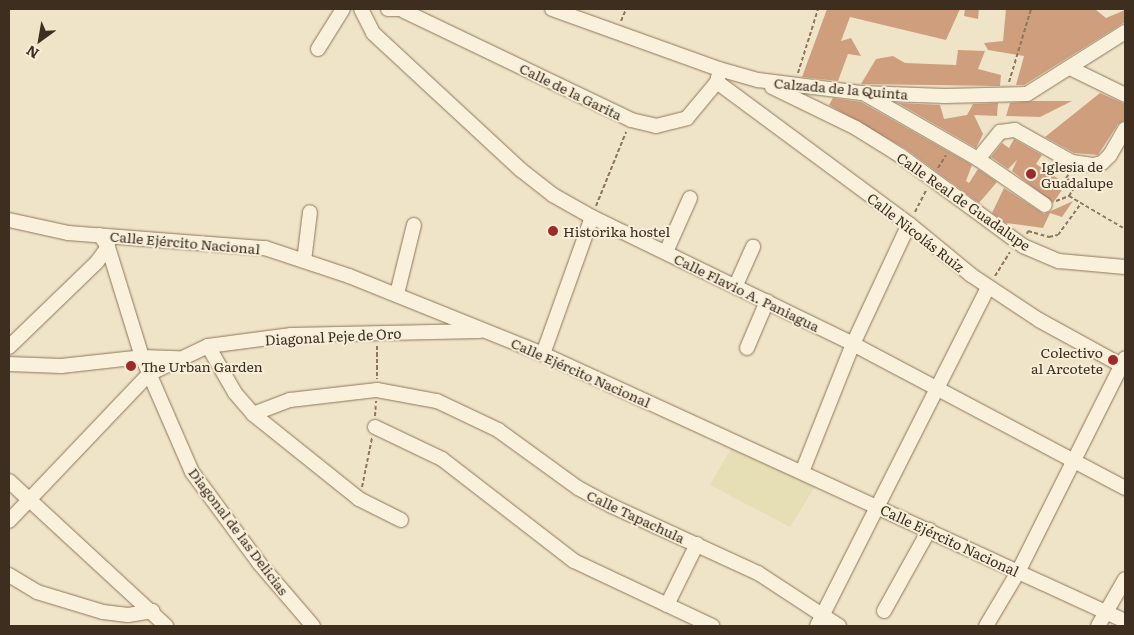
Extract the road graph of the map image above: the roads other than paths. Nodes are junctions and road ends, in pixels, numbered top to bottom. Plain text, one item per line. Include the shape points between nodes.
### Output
1 (343, 9) edge
2 (360, 9) edge
3 (388, 9) edge
4 (552, 9) edge
5 (406, 10) edge
6 (1125, 32) edge
7 (318, 49) dead end
8 (1070, 68) junction
9 (718, 75) junction
10 (758, 80) junction
11 (861, 92) junction
12 (1125, 95) edge
13 (1125, 129) edge
14 (978, 159) junction
15 (690, 198) dead end
16 (1045, 205) road end
17 (310, 212) dead end
18 (592, 217) junction
19 (9, 220) edge
20 (908, 224) junction
21 (414, 225) dead end
22 (104, 241) junction
23 (753, 247) dead end
24 (666, 252) junction
25 (304, 261) junction
26 (1125, 267) edge
27 (736, 285) junction
28 (988, 287) junction
29 (397, 294) junction
30 (767, 301) junction
31 (488, 331) junction
32 (853, 344) junction
33 (208, 346) junction
34 (9, 347) edge
35 (747, 348) dead end
36 (543, 354) junction
37 (142, 357) junction
38 (179, 358) junction
39 (1124, 363) edge
40 (9, 364) edge
41 (149, 374) junction
42 (935, 388) junction
43 (253, 414) junction
44 (374, 427) dead end
45 (1074, 461) junction
46 (802, 472) junction
47 (9, 481) edge
48 (1125, 488) edge
49 (29, 500) junction
50 (876, 506) junction
51 (401, 520) dead end
52 (9, 521) edge
53 (928, 530) junction
54 (697, 544) junction
55 (1018, 572) junction
56 (9, 574) edge
57 (1125, 579) edge
58 (667, 605) junction
59 (153, 611) junction
60 (884, 611) dead end
61 (1106, 612) junction
62 (820, 621) edge
63 (1125, 621) edge
64 (166, 626) edge
65 (313, 626) edge
66 (712, 626) edge
67 (839, 626) edge
68 (986, 626) edge
69 (1098, 626) edge

1 - 7 street
2 - 18 street, Calle Flavio A. Paniagua via 373,33 522,170 553,195
3 - 5 street, Calle de la Garita
4 - 9 street, Calzada de la Quinta
5 - 9 street, Calle de la Garita via 631,120 656,126 687,118
6 - 8 street, Calzada de la Quinta
8 - 11 street, Calzada de la Quinta via 1027,94
8 - 12 street
9 - 10 street, Calzada de la Quinta
9 - 20 street, Calle Nicolás Ruiz
10 - 11 street, Calzada de la Quinta
10 - 26 street, Calle Real de Guadalupe via 856,128 933,177 1020,244 1059,261
11 - 14 street
13 - 14 street via 1102,163 1076,164 1015,130 1000,132
14 - 16 street
15 - 24 street
17 - 25 street
18 - 24 street, Calle Flavio A. Paniagua
18 - 36 street
19 - 22 street, Calle Ejército Nacional
20 - 28 street, Calle Nicolás Ruiz
20 - 32 street
21 - 29 street
22 - 25 street, Calle Ejército Nacional via 265,248
22 - 34 street via 97,262
22 - 37 street, Diagonal de las Delicias
23 - 27 street
24 - 27 street, Calle Flavio A. Paniagua
25 - 29 street, Calle Ejército Nacional
27 - 30 street, Calle Flavio A. Paniagua
28 - 39 street, Calle Nicolás Ruiz via 1039,320
28 - 42 street
29 - 31 street, Calle Ejército Nacional
30 - 32 street, Calle Flavio A. Paniagua
30 - 35 street
31 - 33 street, Diagonal Peje de Oro via 291,335
31 - 36 street, Calle Ejército Nacional
32 - 42 street, Calle Flavio A. Paniagua
32 - 46 street
33 - 38 street, Diagonal Peje de Oro
33 - 43 street via 235,393
36 - 46 street, Calle Ejército Nacional
37 - 38 street
37 - 40 street via 61,366
37 - 41 street, Diagonal de las Delicias
38 - 41 street, Diagonal Peje de Oro
39 - 45 street
41 - 49 street, Diagonal Peje de Oro
41 - 65 street, Diagonal de las Delicias via 192,472 259,562
42 - 45 street, Calle Flavio A. Paniagua
42 - 50 street
43 - 51 street via 359,499
43 - 54 street, Calle Tapachula via 290,400 377,390 437,401 489,426 578,488
44 - 58 street via 442,459 574,561
45 - 48 street, Calle Flavio A. Paniagua
45 - 55 street
46 - 50 street, Calle Ejército Nacional
47 - 49 street
49 - 52 street, Diagonal Peje de Oro
49 - 59 street
50 - 53 street, Calle Ejército Nacional
50 - 62 street
53 - 55 street, Calle Ejército Nacional
53 - 60 street
54 - 58 street
54 - 62 street, Calle Tapachula via 758,573
55 - 61 street, Calle Ejército Nacional
55 - 68 street
56 - 59 street via 36,592 103,612 128,616
57 - 61 street
58 - 66 street
59 - 64 street
61 - 63 street, Calle Ejército Nacional
61 - 69 street
62 - 67 street, Calle Tapachula

